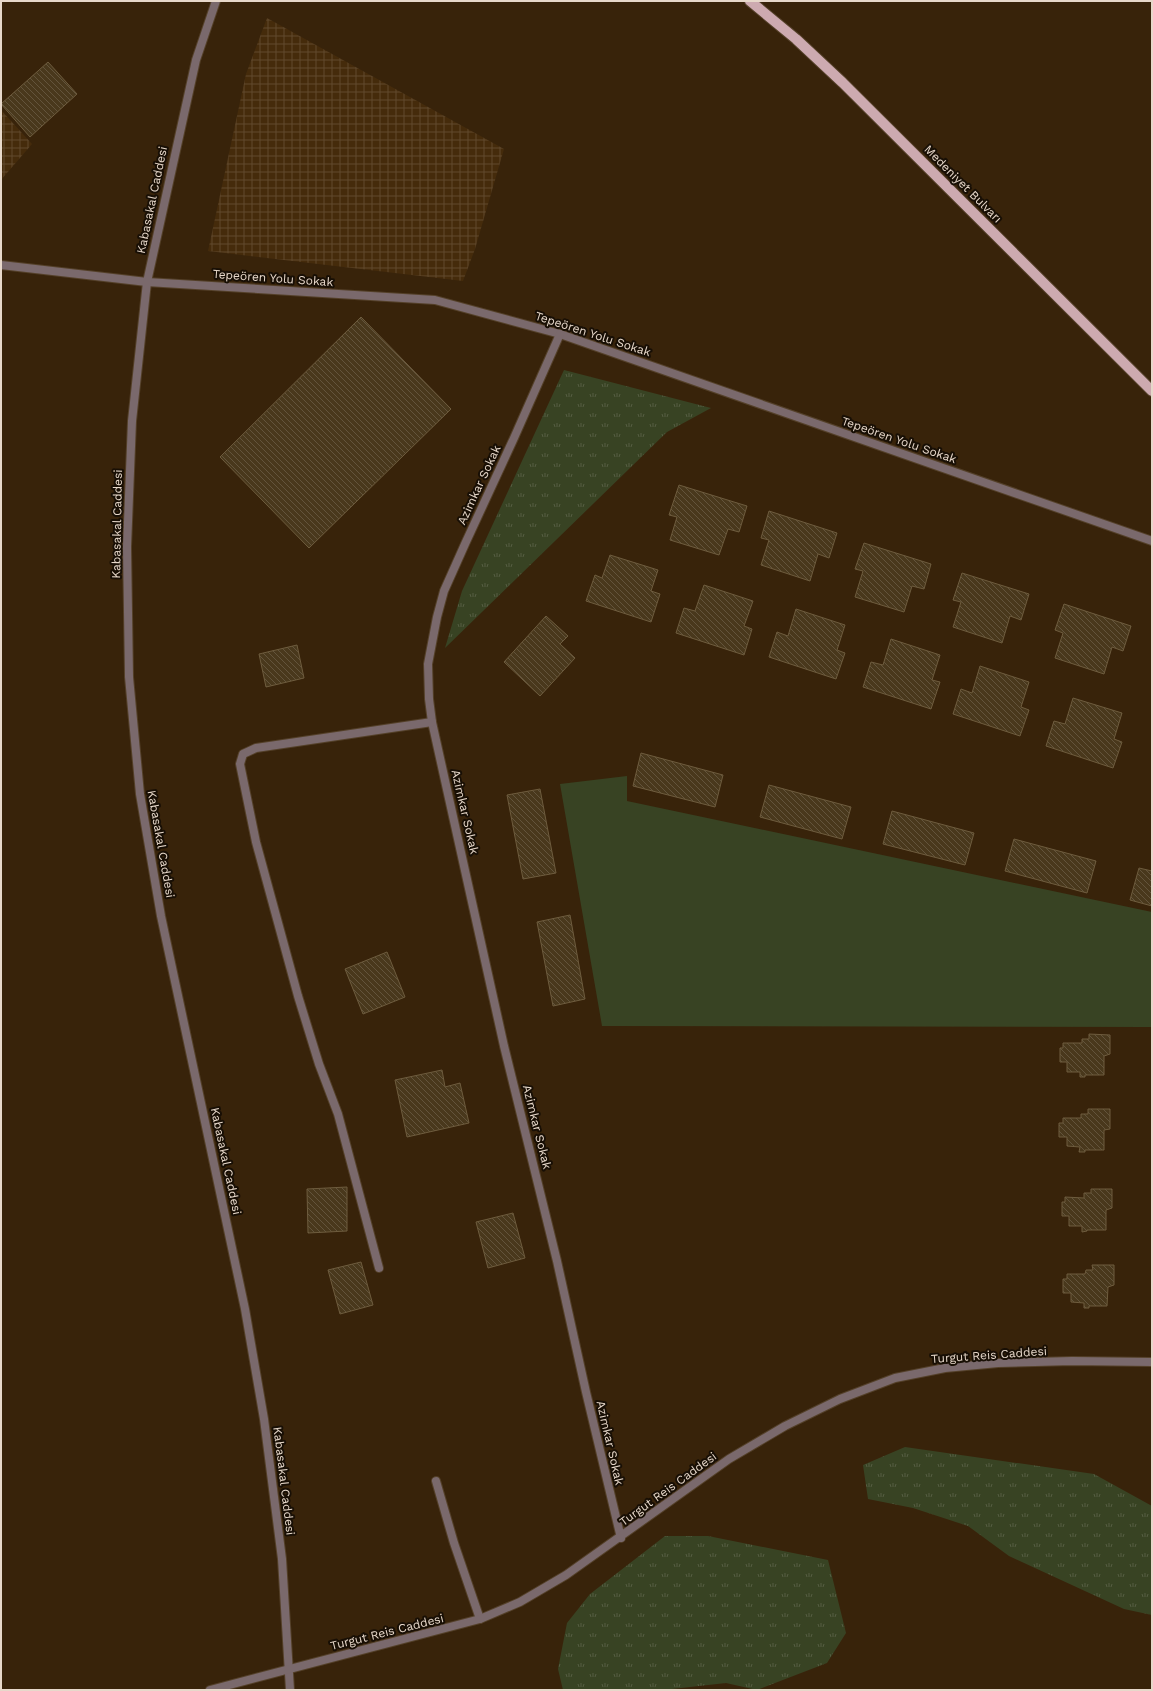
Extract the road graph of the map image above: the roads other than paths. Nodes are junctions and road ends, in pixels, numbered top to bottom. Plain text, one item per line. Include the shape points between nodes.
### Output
1 (216, 1) edge
2 (750, 1) edge
3 (1, 265) edge
4 (147, 282) junction
5 (560, 334) junction
6 (1152, 392) edge
7 (1152, 541) edge
8 (432, 722) junction
9 (379, 1268) dead end
10 (1152, 1362) edge
11 (436, 1481) dead end
12 (620, 1538) junction
13 (480, 1619) junction
14 (289, 1669) junction
15 (210, 1690) edge
16 (290, 1690) edge

1 - 4 street, Kabasakal Caddesi via 196,60
2 - 6 main road, Medeniyet Bulvarı via 843,83
3 - 4 street, Tepeören Yolu Sokak
4 - 5 street, Tepeören Yolu Sokak via 435,300
4 - 14 street, Kabasakal Caddesi via 132,421 127,547 129,677 140,794 161,916 245,1309 264,1419 282,1559
5 - 7 street, Tepeören Yolu Sokak
5 - 8 street, Azimkar Sokak via 444,591 428,664
8 - 9 street via 256,748 243,754 240,764 256,842 296,988 319,1064 338,1114
8 - 12 street, Azimkar Sokak via 504,1046 557,1261
10 - 12 street, Turgut Reis Caddesi via 1072,1361 998,1364 945,1368 895,1378 840,1399 785,1426 729,1459
11 - 13 street
12 - 13 street, Turgut Reis Caddesi via 566,1576 520,1602
13 - 14 street, Turgut Reis Caddesi
14 - 15 street, Turgut Reis Caddesi
14 - 16 street, Kabasakal Caddesi

